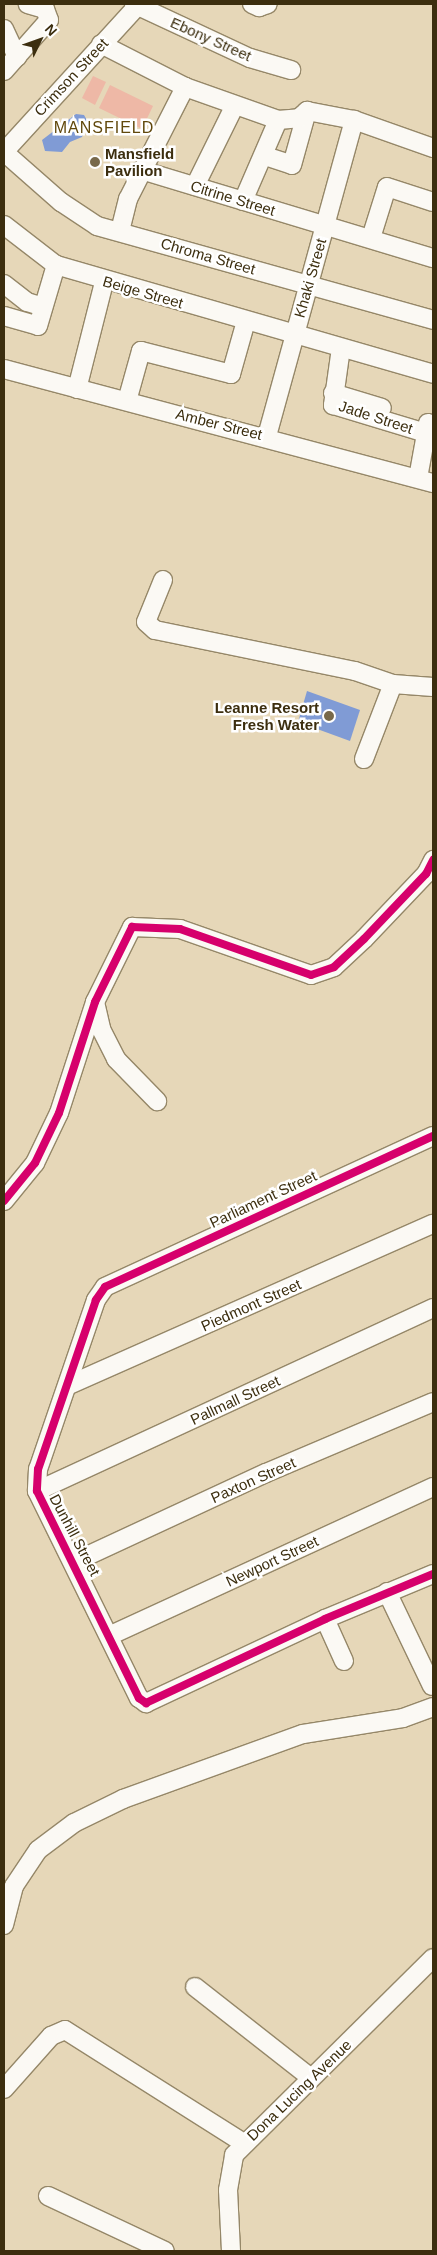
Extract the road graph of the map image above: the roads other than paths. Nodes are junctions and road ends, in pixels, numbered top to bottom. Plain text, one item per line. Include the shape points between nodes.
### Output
1 (28, 4) edge
2 (137, 4) edge
3 (252, 4) edge
4 (268, 4) edge
5 (4, 29) edge
6 (101, 44) junction
7 (17, 57) junction
8 (290, 70) dead end
9 (4, 71) edge
10 (184, 88) junction
11 (234, 107) junction
12 (307, 111) junction
13 (278, 120) junction
14 (354, 120) junction
15 (433, 148) edge
16 (4, 152) edge
17 (265, 156) junction
18 (141, 170) junction
19 (196, 186) junction
20 (243, 201) junction
21 (433, 202) edge
22 (4, 225) edge
23 (325, 225) junction
24 (120, 231) junction
25 (370, 238) junction
26 (433, 258) edge
27 (56, 265) junction
28 (104, 282) junction
29 (4, 284) edge
30 (308, 285) junction
31 (43, 307) junction
32 (4, 316) edge
33 (433, 320) edge
34 (246, 321) junction
35 (294, 336) junction
36 (341, 348) junction
37 (4, 369) edge
38 (433, 374) edge
39 (77, 389) junction
40 (126, 402) junction
41 (267, 436) junction
42 (426, 480) edge
43 (163, 580) dead end
44 (393, 684) junction
45 (433, 687) edge
46 (364, 759) dead end
47 (433, 860) edge
48 (95, 1002) junction
49 (157, 1101) dead end
50 (433, 1136) edge
51 (4, 1201) edge
52 (433, 1224) edge
53 (105, 1287) joint
54 (433, 1308) edge
55 (69, 1385) junction
56 (433, 1402) edge
57 (433, 1487) edge
58 (37, 1491) junction
59 (74, 1562) junction
60 (433, 1574) edge
61 (387, 1592) junction
62 (325, 1619) junction
63 (111, 1635) junction
64 (344, 1662) dead end
65 (432, 1686) dead end
66 (433, 1707) edge
67 (4, 1925) edge
68 (433, 1958) edge
69 (195, 1987) dead end
70 (311, 2078) junction
71 (4, 2089) edge
72 (244, 2143) junction
73 (48, 2196) dead end
74 (165, 2251) edge
75 (231, 2251) edge

1 - 7 street via 45,10 49,20
2 - 6 street, Crimson Street
2 - 8 street, Ebony Street via 250,58
3 - 4 street via 259,7
5 - 7 street
6 - 10 street
6 - 16 street, Crimson Street
7 - 9 street
10 - 11 street
10 - 18 street
11 - 13 street
11 - 19 street
12 - 13 street via 299,118
12 - 14 street
12 - 17 street via 292,165
13 - 17 street
14 - 15 street
14 - 23 street, Khaki Street
16 - 24 street, Chroma Street via 76,213 97,226
17 - 20 street
18 - 19 street, Citrine Street
18 - 24 street via 128,199
19 - 20 street, Citrine Street
20 - 23 street, Citrine Street
21 - 25 street via 386,187
22 - 27 street, Beige Street
23 - 25 street, Citrine Street
23 - 30 street, Khaki Street
24 - 30 street, Chroma Street
25 - 26 street, Citrine Street
27 - 28 street, Beige Street
27 - 31 street
28 - 34 street, Beige Street
28 - 39 street
29 - 31 street via 26,302
30 - 33 street, Chroma Street
30 - 35 street, Khaki Street
31 - 32 street via 38,326
34 - 35 street, Beige Street
34 - 40 street via 231,374 141,350
35 - 36 street
35 - 41 street, Khaki Street
36 - 38 street
36 - 42 street, Jade Street via 333,405 429,434
37 - 39 street, Amber Street
39 - 40 street, Amber Street
40 - 41 street, Amber Street
41 - 42 street, Amber Street
43 - 44 street via 146,622 155,630 355,671
44 - 45 street
44 - 46 street
47 - 48 street via 426,874 334,967 311,975 180,929 132,927
48 - 49 street via 101,1029 116,1058
48 - 51 street via 60,1113 35,1163
50 - 53 street, Parliament Street
52 - 55 street, Piedmont Street
53 - 55 street, Dunhill Street via 96,1300
54 - 58 street, Pallmall Street
55 - 58 street, Dunhill Street via 38,1469
56 - 59 street, Paxton Street via 266,1473
57 - 63 street, Newport Street
58 - 59 street, Dunhill Street
59 - 63 street, Dunhill Street
60 - 61 street
61 - 62 street
61 - 65 street
62 - 63 street, Dunhill Street via 146,1703 139,1698
62 - 64 street
66 - 67 street via 403,1718 303,1734 123,1799 74,1823 33,1857 14,1886
68 - 70 street, Dona Lucing Avenue
69 - 70 street
70 - 72 street, Dona Lucing Avenue
71 - 72 street via 51,2036 65,2030
72 - 75 street, Dona Lucing Avenue via 230,2166
73 - 74 street

